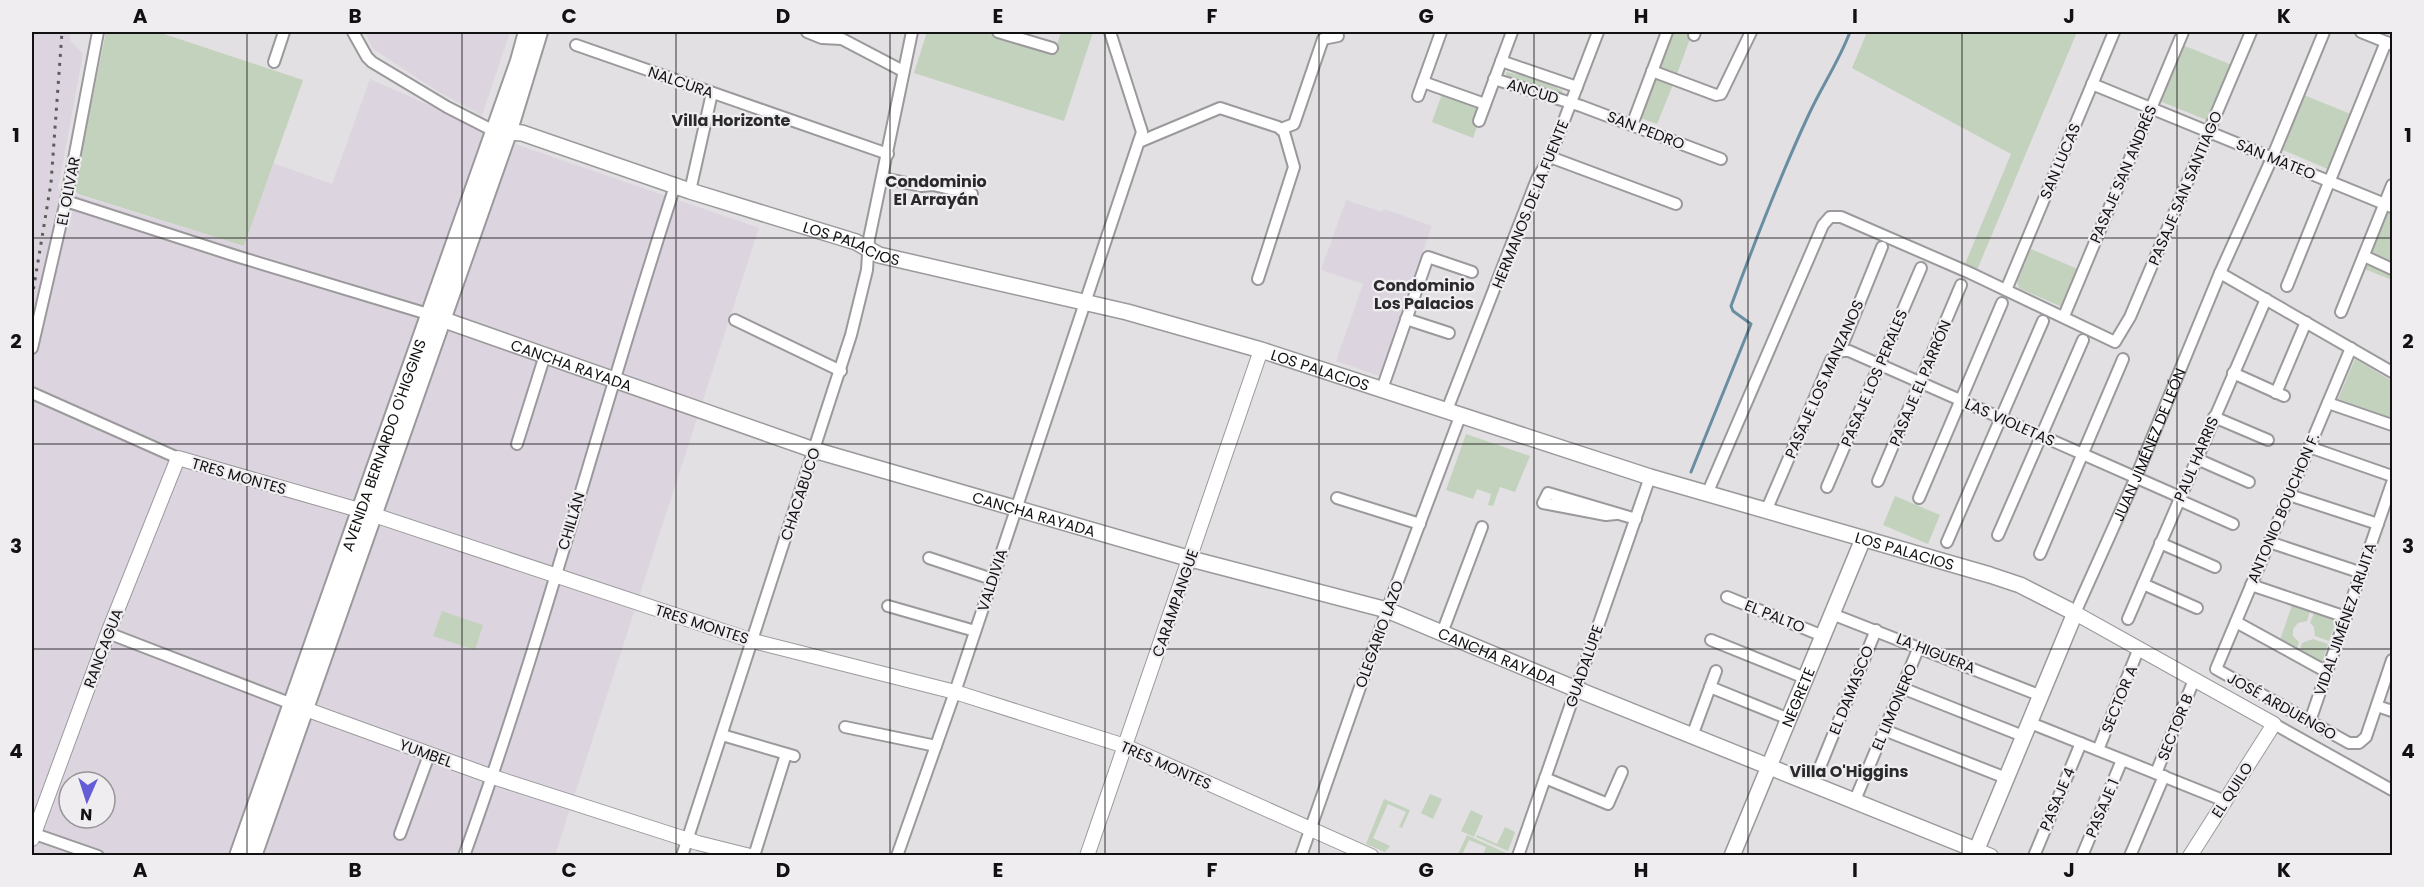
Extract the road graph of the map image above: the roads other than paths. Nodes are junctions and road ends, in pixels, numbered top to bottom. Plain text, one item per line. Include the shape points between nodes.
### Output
1 (98, 32) edge
2 (284, 32) edge
3 (353, 32) edge
4 (527, 32) edge
5 (539, 32) edge
6 (807, 32) edge
7 (912, 32) edge
8 (998, 32) edge
9 (1110, 32) edge
10 (1441, 32) edge
11 (1510, 32) edge
12 (1598, 32) edge
13 (1667, 32) edge
14 (1751, 32) edge
15 (2114, 32) edge
16 (2183, 32) edge
17 (2250, 32) edge
18 (2324, 32) edge
19 (2361, 32) edge
20 (1013, 34) edge
21 (1338, 36) dead end
22 (2385, 39) edge
23 (576, 45) dead end
24 (1052, 48) dead end
25 (1501, 61) junction
26 (274, 62) dead end
27 (903, 71) junction
28 (1653, 71) junction
29 (1494, 79) junction
30 (1423, 82) junction
31 (2092, 84) junction
32 (1577, 87) junction
33 (712, 93) junction
34 (1418, 96) dead end
35 (1571, 103) junction
36 (1485, 104) junction
37 (2151, 108) junction
38 (1479, 122) dead end
39 (1632, 125) junction
40 (1281, 129) junction
41 (502, 130) junction
42 (2208, 131) junction
43 (1139, 142) junction
44 (888, 154) junction
45 (1550, 157) junction
46 (2272, 158) junction
47 (1721, 159) dead end
48 (883, 178) junction
49 (2330, 181) junction
50 (2392, 185) edge
51 (682, 188) junction
52 (972, 194) dead end
53 (66, 201) junction
54 (1676, 204) dead end
55 (2389, 205) edge
56 (1882, 247) dead end
57 (869, 250) junction
58 (2364, 256) junction
59 (1921, 268) dead end
60 (2392, 269) edge
61 (1472, 272) dead end
62 (2220, 273) junction
63 (1258, 279) dead end
64 (1961, 285) dead end
65 (2287, 286) dead end
66 (2006, 290) junction
67 (2266, 299) junction
68 (1083, 302) junction
69 (2002, 303) dead end
70 (2341, 312) dead end
71 (2064, 316) junction
72 (435, 317) junction
73 (1406, 319) junction
74 (735, 320) dead end
75 (2043, 321) dead end
76 (2307, 322) junction
77 (1449, 333) dead end
78 (2083, 340) dead end
79 (32, 348) edge
80 (2351, 348) junction
81 (1261, 350) junction
82 (1840, 351) junction
83 (545, 355) junction
84 (2123, 360) dead end
85 (1880, 365) junction
86 (841, 370) junction
87 (2392, 372) edge
88 (2233, 373) junction
89 (614, 379) junction
90 (1920, 382) junction
91 (1382, 389) junction
92 (32, 393) edge
93 (1961, 400) junction
94 (2328, 403) junction
95 (1454, 412) junction
96 (2214, 417) junction
97 (2001, 418) junction
98 (2392, 425) edge
99 (2041, 436) junction
100 (2268, 440) dead end
101 (517, 444) dead end
102 (2309, 447) junction
103 (814, 450) junction
104 (2083, 454) junction
105 (177, 458) junction
106 (2196, 459) junction
107 (2392, 476) edge
108 (1650, 477) junction
109 (2136, 477) junction
110 (1878, 481) dead end
111 (2249, 482) dead end
112 (2392, 483) edge
113 (1827, 487) dead end
114 (1707, 494) junction
115 (2289, 495) junction
116 (1337, 498) dead end
117 (1918, 498) dead end
118 (2180, 498) junction
119 (1015, 509) junction
120 (1766, 511) junction
121 (366, 512) junction
122 (1616, 514) junction
123 (1636, 519) junction
124 (1420, 524) junction
125 (2233, 524) dead end
126 (2378, 524) junction
127 (1482, 527) dead end
128 (1998, 535) dead end
129 (1863, 539) junction
130 (1947, 542) dead end
131 (2269, 542) junction
132 (2160, 543) junction
133 (2040, 554) dead end
134 (929, 558) dead end
135 (1191, 559) junction
136 (2215, 567) dead end
137 (2362, 573) junction
138 (554, 577) junction
139 (992, 579) junction
140 (2142, 584) junction
141 (2251, 585) junction
142 (1727, 597) dead end
143 (888, 606) dead end
144 (2197, 608) dead end
145 (1387, 610) junction
146 (2075, 613) junction
147 (1832, 614) junction
148 (2346, 617) junction
149 (2128, 619) dead end
150 (2235, 622) junction
151 (1876, 630) junction
152 (975, 631) junction
153 (108, 633) junction
154 (1442, 633) junction
155 (1823, 636) junction
156 (1711, 640) dead end
157 (753, 641) junction
158 (1919, 647) junction
159 (2139, 648) junction
160 (2392, 661) edge
161 (2216, 669) joint
162 (1716, 671) dead end
163 (2327, 672) junction
164 (1805, 678) junction
165 (2194, 680) junction
166 (1710, 687) junction
167 (1902, 688) junction
168 (1576, 689) junction
169 (955, 692) junction
170 (2039, 695) junction
171 (298, 706) junction
172 (2377, 706) junction
173 (2392, 711) edge
174 (1788, 719) junction
175 (2310, 722) junction
176 (2274, 724) junction
177 (845, 727) dead end
178 (2026, 729) junction
179 (1884, 730) junction
180 (722, 735) junction
181 (1692, 736) junction
182 (2081, 743) junction
183 (936, 746) junction
184 (1125, 746) junction
185 (2098, 750) junction
186 (429, 755) junction
187 (2122, 759) junction
188 (1769, 766) junction
189 (1622, 772) dead end
190 (2160, 775) junction
191 (493, 777) junction
192 (1545, 778) junction
193 (2006, 778) junction
194 (1813, 784) junction
195 (2392, 790) edge
196 (1855, 800) junction
197 (2225, 801) junction
198 (1311, 829) junction
199 (400, 834) dead end
200 (32, 835) edge
201 (688, 840) junction
202 (1980, 854) edge
203 (98, 855) edge
204 (238, 855) edge
205 (253, 855) edge
206 (464, 855) edge
207 (682, 855) edge
208 (752, 855) edge
209 (897, 855) edge
210 (1087, 855) edge
211 (1301, 855) edge
212 (1371, 855) edge
213 (1518, 855) edge
214 (1732, 855) edge
215 (2034, 855) edge
216 (2082, 855) edge
217 (2130, 855) edge
218 (2190, 855) edge

1 - 53 street, EL OLIVAR
2 - 26 street
3 - 41 street, LOS PALACIOS via 372,62 447,107
4 - 41 main road, AVENIDA BERNARDO O'HIGGINS
5 - 41 main road, AVENIDA BERNARDO O'HIGGINS
6 - 27 street via 842,39
7 - 27 street, CHACABUCO
8 - 20 street
9 - 43 street via 1142,132
10 - 30 street
11 - 25 street
12 - 32 street, HERMANOS DE LA FUENTE
13 - 28 street
14 - 28 street via 1721,94
15 - 31 street, SAN LUCAS
16 - 37 street, PASAJE SAN ANDRÉS
17 - 42 street, PASAJE SAN SANTIAGO
18 - 46 street, JUAN JIMÉNEZ DE LEÓN
19 - 22 street
20 - 24 street
21 - 40 street via 1323,39 1294,124
22 - 49 street
23 - 33 street, NALCURA
25 - 29 street
25 - 32 street, ANCUD
27 - 44 street, CHACABUCO
28 - 39 street
29 - 35 street, ANCUD
29 - 36 street
30 - 34 street
30 - 36 street
31 - 37 street, SAN MATEO
31 - 66 street, SAN LUCAS
32 - 35 street, HERMANOS DE LA FUENTE
33 - 44 street, NALCURA
33 - 51 street, CHILLÁN
35 - 39 street, SAN PEDRO
35 - 45 street, HERMANOS DE LA FUENTE
36 - 38 street
37 - 42 street, SAN MATEO
37 - 71 street, PASAJE SAN ANDRÉS
39 - 47 street, SAN PEDRO
40 - 43 street via 1220,108
40 - 63 street via 1294,166
41 - 51 main road, LOS PALACIOS
41 - 72 main road, AVENIDA BERNARDO O'HIGGINS
42 - 46 street, SAN MATEO
42 - 71 street, PASAJE SAN SANTIAGO via 2130,317 2115,342
43 - 68 street, VALDIVIA
44 - 48 street, CHACABUCO
45 - 54 street
45 - 95 street, HERMANOS DE LA FUENTE via 1537,179
46 - 49 street, SAN MATEO
46 - 62 street, JUAN JIMÉNEZ DE LEÓN
48 - 52 street
48 - 57 street, CHACABUCO
49 - 55 street, SAN MATEO
49 - 65 street
50 - 55 street
51 - 57 main road, LOS PALACIOS via 856,242
51 - 89 street, CHILLÁN
53 - 72 street, CANCHA RAYADA
53 - 79 street, EL OLIVAR
55 - 58 street
56 - 82 street, PASAJE LOS MANZANOS
57 - 68 main road, LOS PALACIOS
57 - 86 street, CHACABUCO
58 - 60 street
58 - 70 street
59 - 85 street, PASAJE LOS PERALES
61 - 73 street, LOS PALACIOS via 1428,257
62 - 67 street
62 - 109 street, JUAN JIMÉNEZ DE LEÓN
64 - 90 street, PASAJE EL PARRÓN
66 - 71 street
66 - 114 street via 1841,217 1830,217 1823,225
67 - 76 street
67 - 88 street, PAUL HARRIS
68 - 81 main road, LOS PALACIOS
68 - 119 street, VALDIVIA
69 - 93 street
72 - 83 main road, CANCHA RAYADA
72 - 121 main road, AVENIDA BERNARDO O'HIGGINS
73 - 77 street
73 - 91 street, LOS PALACIOS
74 - 86 street
75 - 97 street
76 - 80 street
76 - 88 street via 2280,394
78 - 99 street
80 - 87 street
80 - 94 street, ANTONIO BOUCHON F.
81 - 91 main road, LOS PALACIOS
81 - 135 street, CARAMPANGUE
82 - 85 street, LAS VIOLETAS
82 - 120 street, PASAJE LOS MANZANOS via 1831,360
83 - 89 main road, CANCHA RAYADA
83 - 101 street
84 - 104 street
85 - 90 street, LAS VIOLETAS
85 - 113 street, PASAJE LOS PERALES
86 - 103 street, CHACABUCO
88 - 96 street, PAUL HARRIS
89 - 103 main road, CANCHA RAYADA
89 - 138 street, CHILLÁN
90 - 93 street, LAS VIOLETAS
90 - 110 street, PASAJE EL PARRÓN
91 - 95 main road, LOS PALACIOS
92 - 105 street, TRES MONTES
93 - 97 street, LAS VIOLETAS
93 - 117 street
94 - 98 street
94 - 102 street, ANTONIO BOUCHON F.
95 - 108 main road, LOS PALACIOS
95 - 124 street, OLEGARIO LAZO
96 - 100 street
96 - 106 street, PAUL HARRIS
97 - 99 street, LAS VIOLETAS
97 - 130 street
99 - 104 street, LAS VIOLETAS
99 - 128 street
102 - 107 street
102 - 115 street, ANTONIO BOUCHON F.
103 - 119 main road, CANCHA RAYADA
103 - 157 street, CHACABUCO
104 - 109 street, LAS VIOLETAS
104 - 133 street
105 - 121 street, TRES MONTES
105 - 153 street, RANCAGUA
106 - 111 street
106 - 118 street, PAUL HARRIS
108 - 114 main road, LOS PALACIOS
108 - 123 street, GUADALUPE
109 - 118 street, LAS VIOLETAS
109 - 146 street, JUAN JIMÉNEZ DE LEÓN
112 - 126 street, VIDAL JIMÉNEZ ARIJITA
114 - 120 main road, LOS PALACIOS
115 - 126 street
115 - 131 street, ANTONIO BOUCHON F.
116 - 124 street
118 - 125 street, LAS VIOLETAS
118 - 132 street, PAUL HARRIS
119 - 135 main road, CANCHA RAYADA
119 - 139 street, VALDIVIA
120 - 129 main road, LOS PALACIOS
121 - 138 street, TRES MONTES
121 - 171 main road, AVENIDA BERNARDO O'HIGGINS
122 - 122 street via 1548,493 1543,503 1606,515
122 - 123 street
123 - 168 street, GUADALUPE
124 - 145 street, OLEGARIO LAZO
126 - 137 street, VIDAL JIMÉNEZ ARIJITA
127 - 154 street
129 - 146 main road, LOS PALACIOS via 1990,574
129 - 147 main road, NEGRETE
131 - 137 street
131 - 141 street, ANTONIO BOUCHON F.
132 - 136 street
132 - 140 street, PAUL HARRIS
134 - 139 street
135 - 145 main road, CANCHA RAYADA
135 - 184 street, CARAMPANGUE
137 - 148 street, VIDAL JIMÉNEZ ARIJITA
138 - 157 street, TRES MONTES
138 - 191 street, CHILLÁN
139 - 152 street, VALDIVIA
140 - 144 street
140 - 149 street, PAUL HARRIS
141 - 148 street
141 - 150 street, ANTONIO BOUCHON F.
142 - 155 street, EL PALTO
143 - 152 street
145 - 154 main road, CANCHA RAYADA
145 - 198 street, OLEGARIO LAZO
146 - 159 street, LOS PALACIOS
146 - 170 main road, JUAN JIMÉNEZ DE LEÓN
147 - 151 street, LA HIGUERA
147 - 155 main road, NEGRETE
148 - 163 street, VIDAL JIMÉNEZ ARIJITA
150 - 161 street, ANTONIO BOUCHON F.
150 - 163 street
151 - 158 street, LA HIGUERA
151 - 194 street, EL DAMASCO
152 - 169 street, VALDIVIA
153 - 171 street, YUMBEL
153 - 200 street, RANCAGUA
154 - 168 main road, CANCHA RAYADA
155 - 164 main road, NEGRETE
156 - 164 street
157 - 169 street, TRES MONTES
157 - 180 street, CHACABUCO
158 - 167 street, EL LIMONERO
158 - 170 street, LA HIGUERA
159 - 165 street, LOS PALACIOS
159 - 185 street, SECTOR A
160 - 172 street
161 - 175 street, JOSÉ ARDUENGO
162 - 166 street
163 - 175 street, VIDAL JIMÉNEZ ARIJITA
164 - 174 main road, NEGRETE
165 - 176 street, LOS PALACIOS
165 - 190 street, SECTOR B
166 - 174 street
166 - 181 street
167 - 178 street
167 - 179 street, EL LIMONERO
168 - 181 main road, CANCHA RAYADA
168 - 192 street, GUADALUPE
169 - 183 street, VALDIVIA
169 - 184 street, TRES MONTES
170 - 178 main road, JUAN JIMÉNEZ DE LEÓN
171 - 186 street, YUMBEL
171 - 204 main road, AVENIDA BERNARDO O'HIGGINS
171 - 205 main road, AVENIDA BERNARDO O'HIGGINS
172 - 173 street
172 - 175 street, JOSÉ ARDUENGO via 2366,737 2360,742 2349,743
174 - 188 main road, NEGRETE
176 - 195 street, LOS PALACIOS
176 - 197 street, EL QUILO
177 - 183 street
178 - 182 street
178 - 193 main road, JUAN JIMÉNEZ DE LEÓN
179 - 193 street
179 - 196 street, EL LIMONERO
180 - 201 street, CHACABUCO
180 - 208 street, YUMBEL via 790,755
181 - 188 main road, CANCHA RAYADA
182 - 185 street
182 - 215 street, PASAJE 4
183 - 209 street, VALDIVIA
184 - 198 street, TRES MONTES
184 - 210 street, CARAMPANGUE
185 - 187 street
186 - 191 street, YUMBEL
186 - 199 street
187 - 190 street
187 - 216 street, PASAJE 1
188 - 194 main road, CANCHA RAYADA
188 - 214 main road, NEGRETE
189 - 192 street via 1608,804
190 - 197 street
190 - 217 street, SECTOR B
191 - 201 street, YUMBEL
191 - 206 street, CHILLÁN
192 - 213 street, GUADALUPE
193 - 202 main road, JUAN JIMÉNEZ DE LEÓN
194 - 196 main road, CANCHA RAYADA
196 - 202 main road, CANCHA RAYADA
197 - 218 street, EL QUILO
198 - 211 street, OLEGARIO LAZO
198 - 212 street, TRES MONTES
200 - 203 street
201 - 207 street, CHACABUCO
201 - 208 street, YUMBEL

